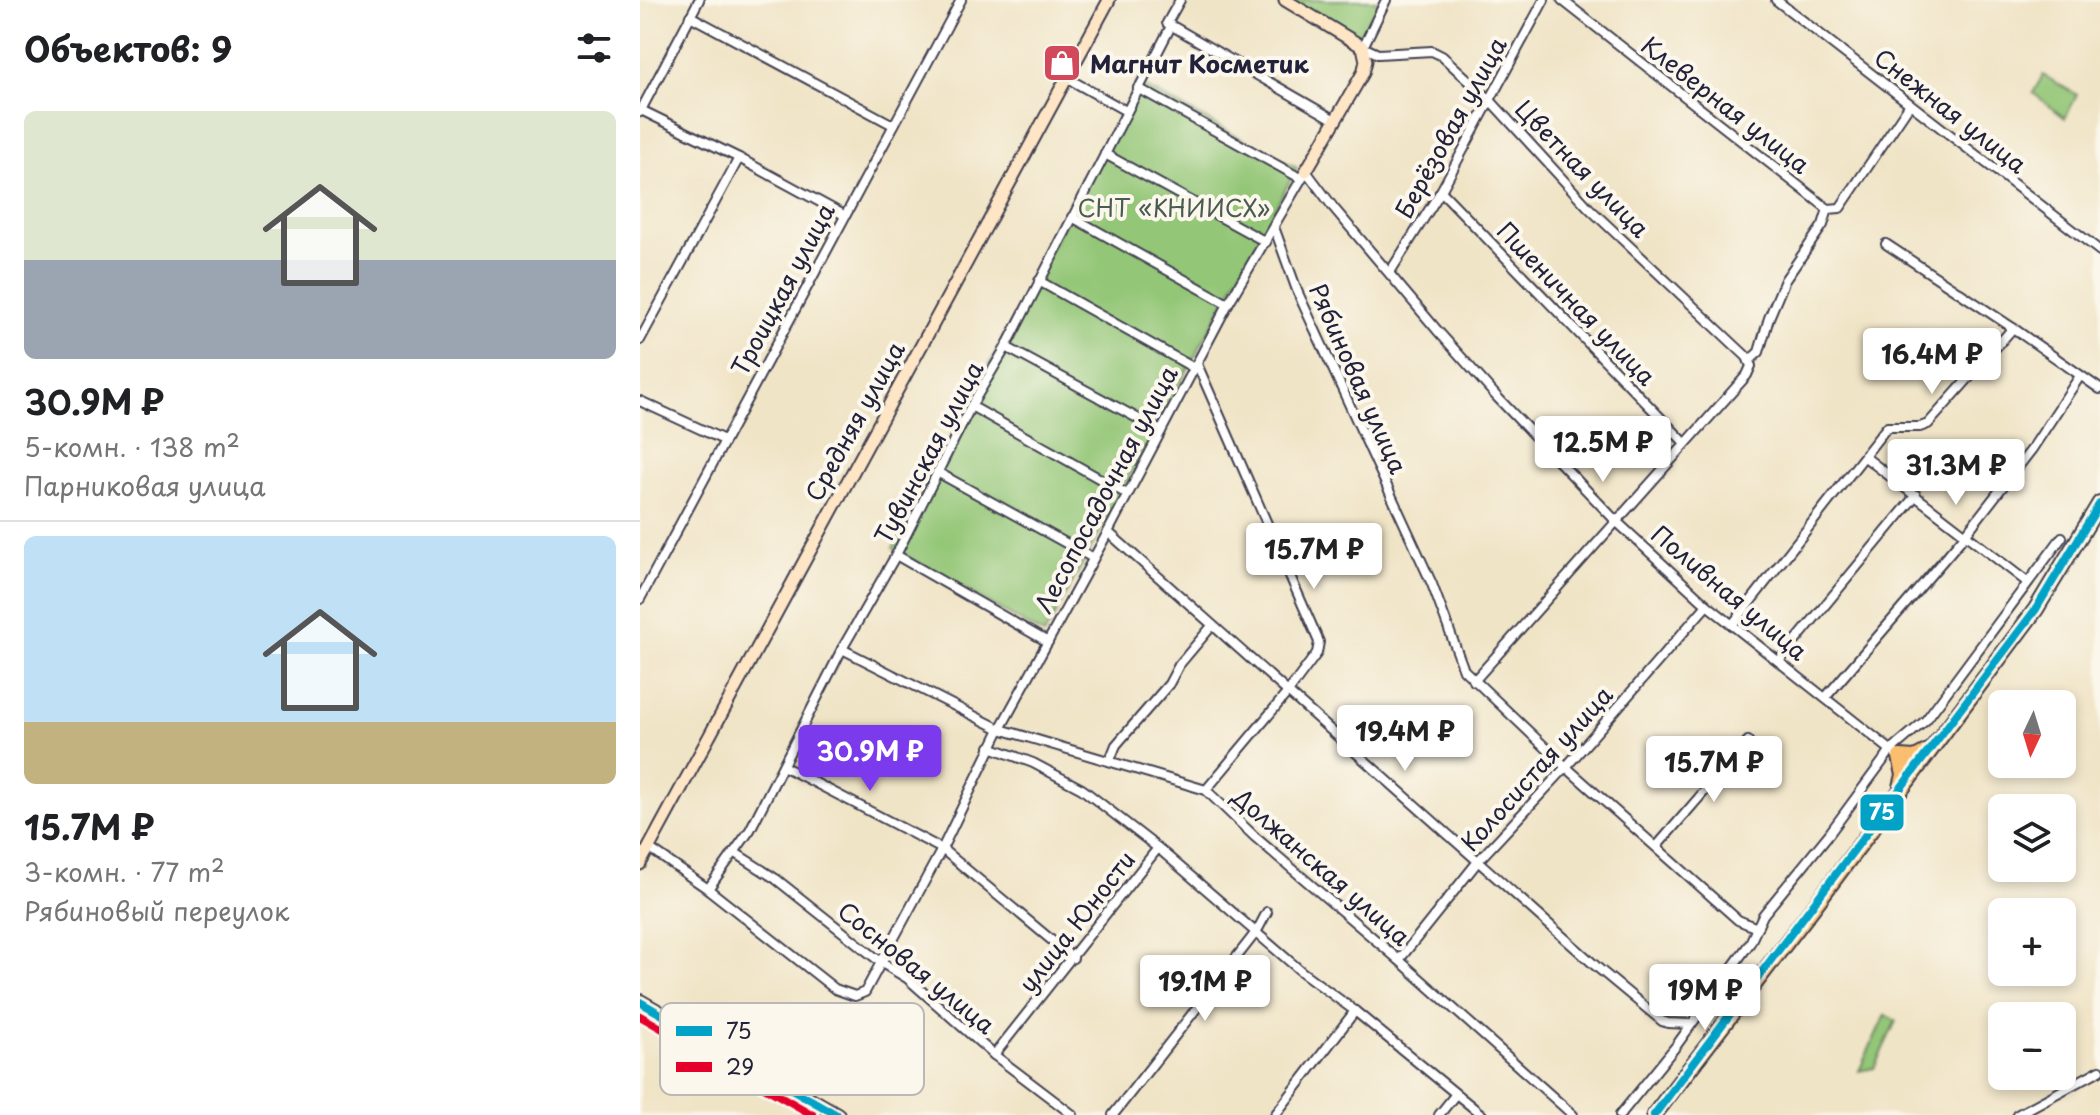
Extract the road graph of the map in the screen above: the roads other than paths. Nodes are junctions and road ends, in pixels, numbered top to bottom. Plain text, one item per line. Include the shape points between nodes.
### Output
1 (699, 0) edge
2 (961, 0) edge
3 (1109, 0) edge
4 (1180, 0) edge
5 (1285, 0) edge
6 (1386, 0) edge
7 (1544, 0) edge
8 (1562, 0) edge
9 (1776, 0) edge
10 (690, 16) junction
11 (1169, 24) junction
12 (1363, 47) junction
13 (1067, 78) junction
14 (1138, 88) junction
15 (1489, 99) junction
16 (1910, 104) junction
17 (641, 111) edge
18 (1126, 111) junction
19 (1335, 120) junction
20 (893, 125) junction
21 (1105, 154) junction
22 (739, 158) junction
23 (1304, 175) junction
24 (1441, 191) junction
25 (1828, 209) junction
26 (844, 215) junction
27 (1072, 217) junction
28 (1274, 227) junction
29 (1266, 242) junction
30 (1886, 244) dead end
31 (2100, 251) edge
32 (1390, 272) junction
33 (1039, 281) junction
34 (1228, 304) junction
35 (2013, 328) junction
36 (640, 340) edge
37 (1006, 347) junction
38 (1750, 363) junction
39 (1196, 366) junction
40 (2080, 376) junction
41 (2100, 389) edge
42 (640, 401) edge
43 (971, 406) junction
44 (1161, 431) junction
45 (724, 440) junction
46 (1685, 443) junction
47 (1865, 457) junction
48 (937, 472) junction
49 (1127, 494) junction
50 (1916, 495) junction
51 (2100, 503) edge
52 (2100, 519) edge
53 (1616, 521) junction
54 (1108, 532) junction
55 (1965, 535) junction
56 (2062, 537) dead end
57 (896, 555) junction
58 (1093, 558) junction
59 (2027, 582) junction
60 (640, 599) edge
61 (1707, 605) junction
62 (1732, 625) junction
63 (1211, 627) junction
64 (1048, 642) junction
65 (842, 649) junction
66 (1779, 661) junction
67 (1474, 681) junction
68 (1288, 692) junction
69 (1825, 698) junction
70 (1000, 729) junction
71 (1748, 741) dead end
72 (990, 747) junction
73 (1934, 747) junction
74 (1895, 754) junction
75 (1110, 760) junction
76 (783, 766) junction
77 (1566, 767) junction
78 (1920, 772) junction
79 (1206, 790) junction
80 (1900, 793) junction
81 (1657, 846) junction
82 (649, 848) junction
83 (1158, 848) junction
84 (942, 849) junction
85 (734, 852) junction
86 (1479, 860) junction
87 (640, 864) edge
88 (708, 889) junction
89 (1267, 912) dead end
90 (1757, 928) junction
91 (1257, 931) junction
92 (1073, 958) junction
93 (1399, 960) junction
94 (882, 963) junction
95 (640, 1002) edge
96 (1355, 1011) junction
97 (640, 1012) edge
98 (660, 1015) edge
99 (660, 1023) edge
100 (1691, 1024) junction
101 (994, 1055) junction
102 (2100, 1070) edge
103 (786, 1095) edge
104 (788, 1095) edge
105 (1455, 1095) junction
106 (809, 1108) edge
107 (824, 1115) edge
108 (837, 1115) edge
109 (1073, 1115) edge
110 (1113, 1115) edge
111 (1275, 1115) edge
112 (1439, 1115) edge
113 (1482, 1115) edge
114 (1573, 1115) edge
115 (1620, 1115) edge
116 (1654, 1115) edge
117 (1662, 1115) edge
118 (2017, 1115) edge

1 - 10 street
2 - 20 street, Троицкая улица
3 - 13 street, Средняя улица
4 - 11 street, Тувинская улица
5 - 12 street
6 - 12 street, Лесопосадочная улица
7 - 15 street, Берёзовая улица
8 - 25 street, Клеверная улица
9 - 16 street, Снежная улица
10 - 17 street
10 - 20 street
11 - 14 street, Тувинская улица
11 - 19 street
12 - 15 street, Цветная улица via 1378,54 1432,51
12 - 19 street, Лесопосадочная улица via 1363,73
13 - 18 street
13 - 82 street, Средняя улица
14 - 18 street, Тувинская улица
14 - 23 street
15 - 24 street, Берёзовая улица
15 - 38 street, Цветная улица via 1589,208
16 - 25 street via 1840,208
16 - 31 street, Снежная улица
17 - 22 street
18 - 21 street, Тувинская улица
19 - 23 street, Лесопосадочная улица
20 - 26 street, Троицкая улица
21 - 27 street, Тувинская улица
21 - 29 street
22 - 26 street
22 - 36 street
23 - 28 street, Лесопосадочная улица
23 - 32 street, Поливная улица
24 - 32 street, Берёзовая улица
24 - 46 street, Пшеничная улица
25 - 38 street via 1823,225 1785,280 1759,352
26 - 45 street, Троицкая улица
27 - 33 street, Тувинская улица
27 - 34 street
28 - 29 street, Лесопосадочная улица
28 - 67 street, Рябиновая улица via 1293,283 1432,584 1464,670
29 - 34 street, Лесопосадочная улица
30 - 35 street
32 - 53 street, Поливная улица via 1497,397
33 - 37 street, Тувинская улица
33 - 39 street
34 - 39 street, Лесопосадочная улица
35 - 40 street
35 - 47 street via 1928,424 1887,427
37 - 43 street, Тувинская улица
37 - 44 street
38 - 46 street via 1747,375
39 - 44 street, Лесопосадочная улица
39 - 68 street via 1319,642 1317,653
40 - 41 street
40 - 55 street
42 - 45 street
43 - 48 street, Тувинская улица
43 - 49 street
44 - 49 street, Лесопосадочная улица
45 - 60 street, Троицкая улица
46 - 53 street
47 - 50 street
47 - 62 street
48 - 57 street, Тувинская улица
48 - 58 street
49 - 54 street, Лесопосадочная улица
50 - 55 street
50 - 66 street
51 - 73 highway via 2036,609
52 - 78 highway via 2042,613
53 - 61 street, Поливная улица
53 - 67 street
54 - 58 street, Лесопосадочная улица
54 - 63 street
55 - 59 street
55 - 69 street
56 - 59 street
57 - 64 street
57 - 65 street, Тувинская улица
58 - 64 street, Лесопосадочная улица
59 - 74 street
61 - 62 street, Поливная улица
61 - 77 street, Колосистая улица
62 - 66 street, Поливная улица
63 - 68 street
63 - 75 street via 1116,745
64 - 70 street, Лесопосадочная улица
65 - 70 street, Должанская улица
65 - 76 street, Тувинская улица
66 - 69 street, Поливная улица
67 - 77 street, Рябиновая улица
68 - 79 street
68 - 86 street
69 - 74 street, Поливная улица
70 - 72 street, Лесопосадочная улица
70 - 75 street, Должанская улица
71 - 81 street
72 - 83 street via 1082,789
72 - 84 street, Лесопосадочная улица
73 - 74 highway via 1922,756
73 - 78 highway
74 - 78 street, Поливная улица
74 - 80 highway via 1904,775
74 - 90 street
75 - 79 street, Должанская улица
76 - 84 street
76 - 85 street, Тувинская улица
77 - 81 street, Рябиновая улица
77 - 86 street, Колосистая улица
78 - 80 highway
78 - 117 highway
79 - 93 street, Должанская улица
80 - 116 highway
81 - 90 street, Рябиновая улица via 1738,920
82 - 87 street, Средняя улица
82 - 88 street
83 - 91 street
83 - 92 street, улица Юности
84 - 92 street
84 - 94 street, Лесопосадочная улица
85 - 88 street, Тувинская улица
85 - 94 street, Сосновая улица
86 - 93 street, Колосистая улица
86 - 100 street via 1662,1021
88 - 94 street, Лесопосадочная улица via 835,989 855,996 865,992
89 - 91 street
90 - 100 street
91 - 96 street
91 - 110 street
92 - 101 street, улица Юности
93 - 114 street, Должанская улица
94 - 101 street, Сосновая улица via 907,978
95 - 98 highway
96 - 105 street
96 - 111 street
97 - 99 highway
100 - 115 street
101 - 109 street, Сосновая улица
102 - 118 street
103 - 106 highway
104 - 106 highway
105 - 112 street
105 - 113 street
106 - 107 highway
106 - 108 highway

